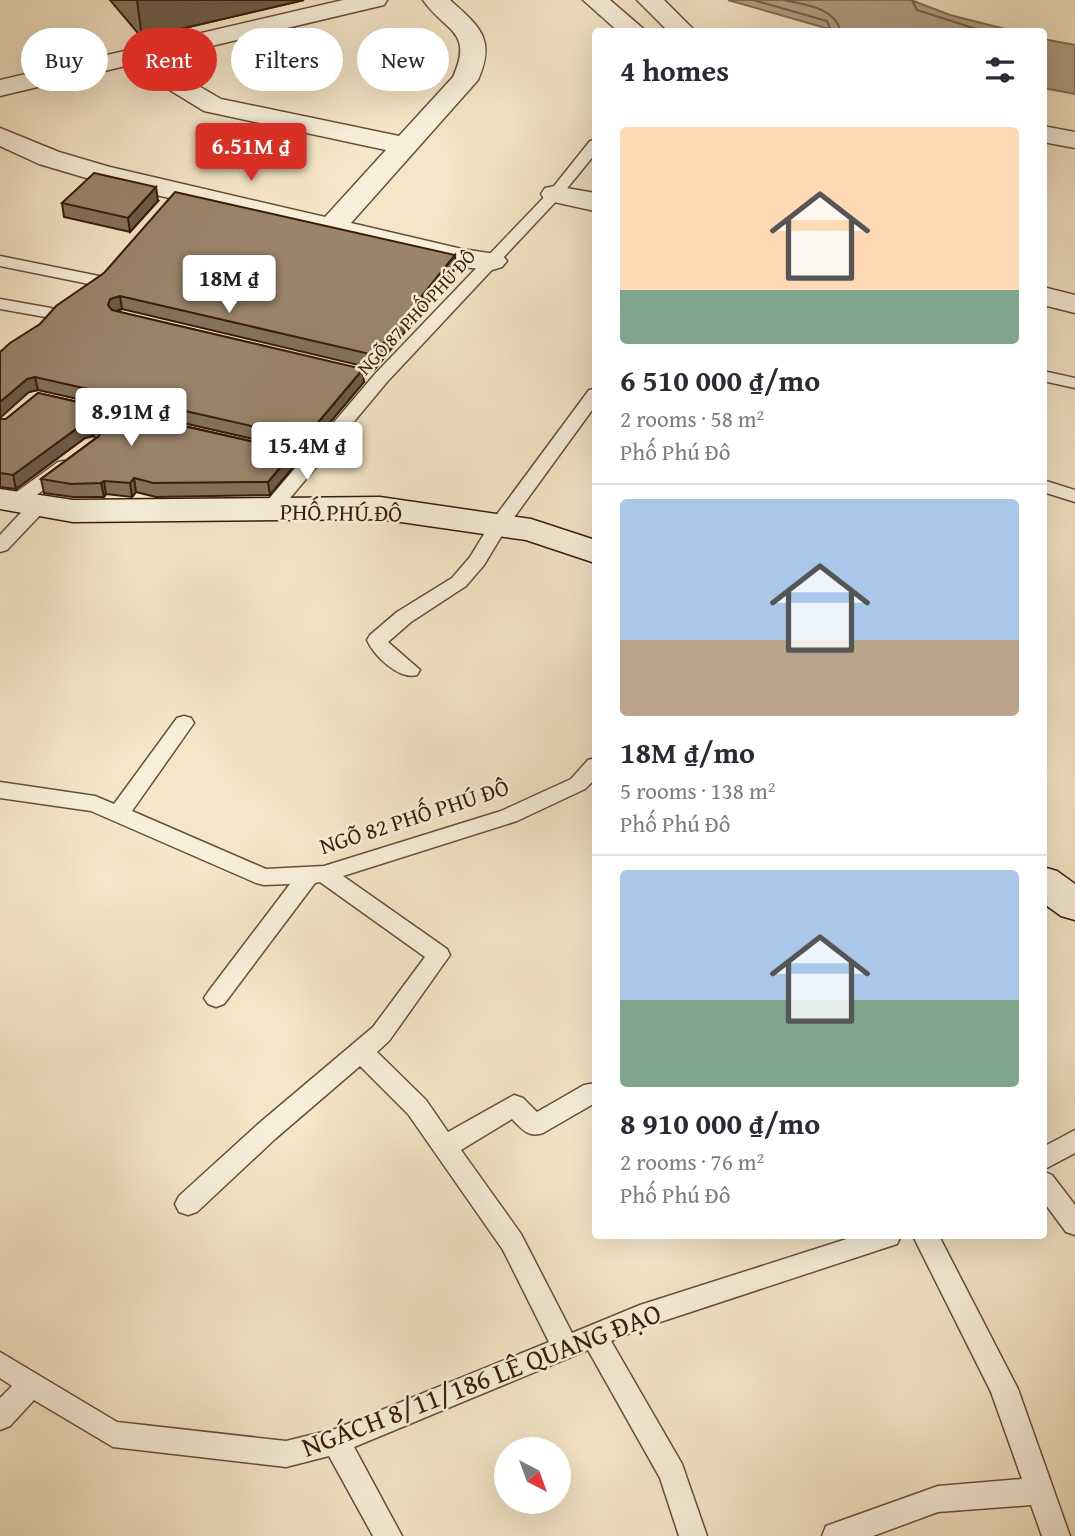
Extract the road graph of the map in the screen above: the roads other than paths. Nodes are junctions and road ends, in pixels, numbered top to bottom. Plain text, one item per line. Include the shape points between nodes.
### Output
1 (375, 0) edge
2 (435, 0) edge
3 (594, 0) edge
4 (649, 0) edge
5 (630, 28) edge
6 (680, 28) edge
7 (217, 37) edge
8 (122, 59) edge
9 (0, 88) edge
10 (185, 91) edge
11 (1047, 135) edge
12 (0, 136) edge
13 (1075, 140) edge
14 (405, 146) junction
15 (592, 148) edge
16 (555, 194) junction
17 (592, 201) edge
18 (332, 228) junction
19 (0, 261) edge
20 (492, 261) junction
21 (79, 294) edge
22 (1047, 297) edge
23 (0, 304) edge
24 (1075, 304) edge
25 (35, 332) edge
26 (1047, 377) edge
27 (1075, 383) edge
28 (592, 398) edge
29 (81, 453) edge
30 (1047, 487) edge
31 (1075, 496) edge
32 (17, 503) edge
33 (269, 511) junction
34 (499, 525) junction
35 (0, 546) edge
36 (592, 551) edge
37 (410, 670) dead end
38 (184, 723) dead end
39 (592, 768) edge
40 (0, 790) edge
41 (118, 814) junction
42 (317, 874) junction
43 (1047, 885) edge
44 (1075, 905) edge
45 (216, 998) dead end
46 (362, 1051) junction
47 (592, 1093) edge
48 (1075, 1140) edge
49 (446, 1146) junction
50 (1047, 1158) edge
51 (1047, 1187) edge
52 (188, 1205) dead end
53 (1075, 1224) edge
54 (879, 1239) edge
55 (928, 1239) edge
56 (594, 1335) junction
57 (565, 1346) junction
58 (0, 1364) edge
59 (32, 1384) junction
60 (0, 1417) edge
61 (336, 1441) junction
62 (1039, 1491) junction
63 (385, 1535) edge
64 (693, 1536) edge
65 (836, 1536) edge
66 (1056, 1536) edge

1 - 7 street
2 - 14 street via 476,45 475,61 465,80
3 - 5 street
4 - 6 street
8 - 9 street
10 - 14 street via 214,104
11 - 13 street
12 - 18 street via 49,158 103,174
14 - 18 street
15 - 16 lane, NGÕ 87 PHỐ PHÚ ĐÔ
16 - 17 street
16 - 20 lane, NGÕ 87 PHỐ PHÚ ĐÔ
18 - 20 street
19 - 21 lane via 103,276
20 - 33 lane, NGÕ 87 PHỐ PHÚ ĐÔ via 375,377 303,459
22 - 24 street
23 - 25 lane via 55,309
26 - 27 lane
28 - 34 lane
29 - 32 lane
30 - 31 lane
32 - 33 street, PHỐ PHÚ ĐÔ via 73,511
32 - 35 lane
33 - 34 street, PHỐ PHÚ ĐÔ via 380,508
34 - 36 street, PHỐ PHÚ ĐÔ via 531,530
34 - 37 lane via 459,582 377,640
38 - 41 lane
39 - 42 lane, NGÕ 82 PHỐ PHÚ ĐÔ via 578,784 509,816
40 - 41 lane, NGÕ 82 PHỐ PHÚ ĐÔ via 95,804
41 - 42 lane, NGÕ 82 PHỐ PHÚ ĐÔ via 264,877
42 - 45 lane
42 - 46 lane via 439,955 381,1034
43 - 44 street
46 - 49 lane via 417,1107
46 - 52 lane
47 - 49 lane via 534,1126 514,1105
48 - 50 lane
49 - 57 lane via 512,1242
51 - 53 lane
54 - 56 lane, NGÁCH 8/11/186 LÊ QUANG ĐẠO
55 - 62 lane via 1004,1389
56 - 57 lane, NGÁCH 8/11/186 LÊ QUANG ĐẠO
56 - 64 lane via 672,1473
57 - 61 lane, NGÁCH 8/11/186 LÊ QUANG ĐẠO
58 - 59 lane, NGÁCH 8/11/186 LÊ QUANG ĐẠO
59 - 60 lane
59 - 61 lane, NGÁCH 8/11/186 LÊ QUANG ĐẠO via 113,1434 286,1454
61 - 63 lane
62 - 65 lane via 938,1499
62 - 66 lane

